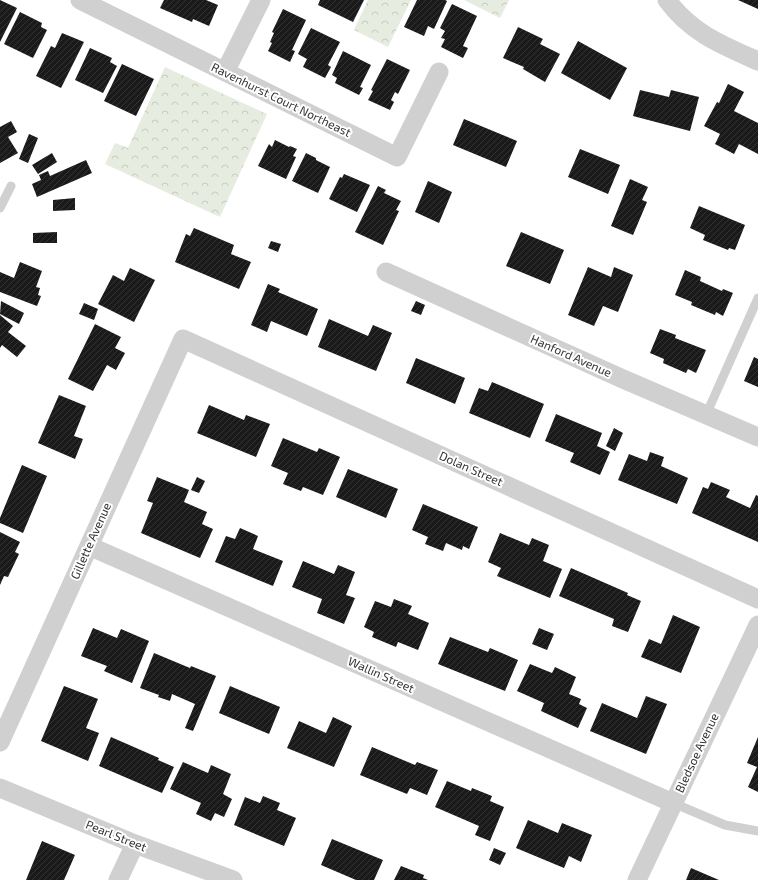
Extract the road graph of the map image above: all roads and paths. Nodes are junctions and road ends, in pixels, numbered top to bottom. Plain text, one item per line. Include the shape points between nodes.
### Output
1 (80, 0) edge
2 (261, 0) edge
3 (667, 0) edge
4 (758, 61) edge
5 (225, 72) junction
6 (439, 72) dead end
7 (11, 186) dead end
8 (0, 208) edge
9 (386, 272) dead end
10 (758, 298) edge
11 (183, 339) joint
12 (706, 415) junction
13 (758, 438) edge
14 (89, 546) junction
15 (758, 599) edge
16 (758, 625) edge
17 (0, 742) edge
18 (0, 788) edge
19 (673, 803) junction
20 (758, 832) edge
21 (135, 844) junction
22 (118, 880) edge
23 (233, 880) edge
24 (637, 880) edge

1 - 5 street, Ravenhurst Court Northeast
2 - 5 street
3 - 4 street via 676,13 694,29 715,42
5 - 6 street, Ravenhurst Court Northeast via 396,157
7 - 8 lane
9 - 12 street, Hanford Avenue
10 - 12 lane
11 - 14 street, Gillette Avenue
11 - 15 street, Dolan Street
12 - 13 street, Hanford Avenue
14 - 17 street, Gillette Avenue
14 - 19 street, Wallin Street
16 - 19 street, Bledsoe Avenue
18 - 21 street, Pearl Street
19 - 20 lane via 725,826
19 - 24 street, Bledsoe Avenue
21 - 22 street
21 - 23 street, Pearl Street

